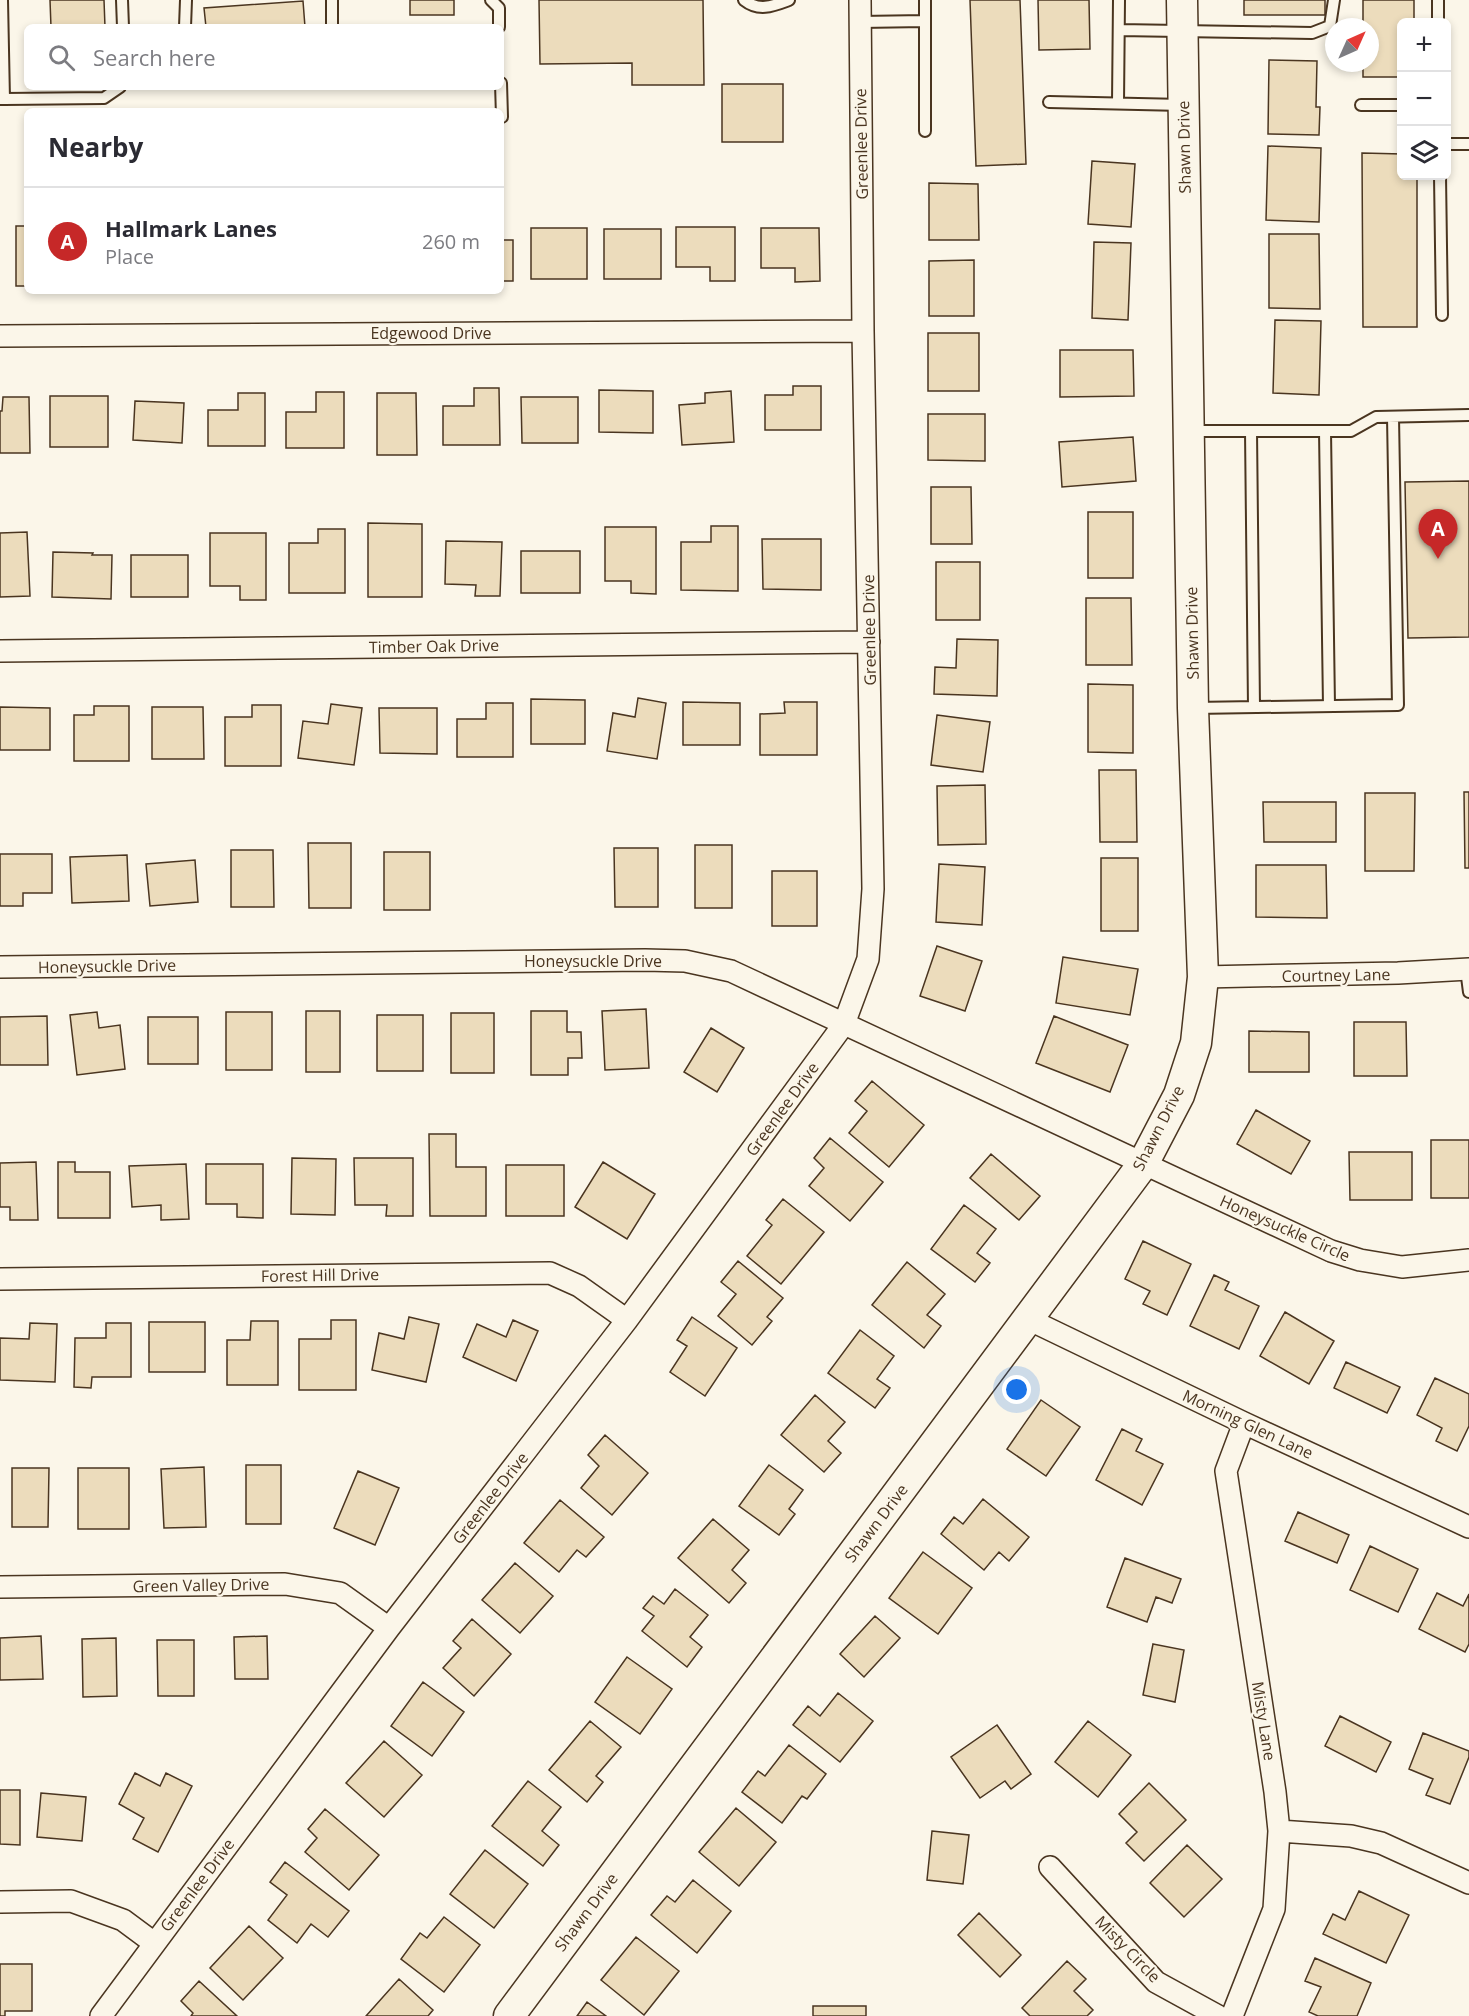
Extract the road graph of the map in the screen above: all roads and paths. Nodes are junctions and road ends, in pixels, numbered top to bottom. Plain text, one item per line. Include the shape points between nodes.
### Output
1 (2, 0) edge
2 (122, 0) edge
3 (186, 0) edge
4 (332, 0) edge
5 (492, 0) edge
6 (744, 0) edge
7 (789, 0) edge
8 (860, 0) edge
9 (925, 0) edge
10 (1119, 0) edge
11 (1182, 0) edge
12 (1334, 0) edge
13 (1438, 0) edge
14 (1438, 18) edge
15 (925, 21) junction
16 (860, 22) junction
17 (123, 24) edge
18 (185, 24) edge
19 (332, 24) edge
20 (499, 24) edge
21 (1119, 30) junction
22 (1183, 31) junction
23 (116, 90) edge
24 (501, 90) edge
25 (2, 99) edge
26 (1048, 102) dead end
27 (1118, 103) junction
28 (1184, 105) junction
29 (1361, 105) dead end
30 (1397, 105) edge
31 (502, 108) edge
32 (924, 131) dead end
33 (1451, 144) edge
34 (1469, 144) edge
35 (1440, 180) edge
36 (1442, 315) dead end
37 (863, 332) junction
38 (0, 336) edge
39 (1469, 415) edge
40 (1393, 417) junction
41 (1188, 431) junction
42 (1251, 431) junction
43 (1325, 431) junction
44 (869, 642) junction
45 (0, 651) edge
46 (1329, 706) junction
47 (1254, 707) junction
48 (1193, 708) junction
49 (0, 967) edge
50 (1468, 969) edge
51 (1203, 977) junction
52 (1469, 992) edge
53 (844, 1024) junction
54 (1143, 1164) junction
55 (1469, 1260) edge
56 (0, 1279) edge
57 (1028, 1319) junction
58 (627, 1320) junction
59 (1244, 1423) junction
60 (1469, 1527) edge
61 (0, 1587) edge
62 (389, 1628) junction
63 (1279, 1831) junction
64 (1050, 1867) dead end
65 (1469, 1883) edge
66 (0, 1902) edge
67 (154, 1943) junction
68 (100, 2016) edge
69 (508, 2016) edge
70 (1218, 2016) edge
71 (1232, 2016) edge

1 - 25 lane
2 - 17 lane
3 - 18 lane
4 - 19 lane
5 - 20 lane via 499,8
6 - 7 lane via 767,8
8 - 16 street, Greenlee Drive
9 - 15 lane
10 - 21 lane
11 - 22 street, Shawn Drive
12 - 22 lane via 1330,26 1312,33
13 - 14 lane
15 - 16 lane
15 - 32 lane
16 - 37 street, Greenlee Drive
21 - 22 lane
21 - 27 lane
22 - 28 street, Shawn Drive
23 - 25 lane via 104,98
24 - 31 lane
26 - 27 lane
27 - 28 lane
28 - 41 street, Shawn Drive
29 - 30 lane
33 - 34 lane
35 - 36 lane
37 - 38 street, Edgewood Drive
37 - 44 street, Greenlee Drive
39 - 40 lane
40 - 43 lane via 1377,417 1351,431
40 - 46 lane via 1398,705
41 - 42 lane
41 - 48 street, Shawn Drive
42 - 43 lane
42 - 47 lane
43 - 46 lane
44 - 45 street, Timber Oak Drive
44 - 53 street, Greenlee Drive via 873,889 868,959
46 - 47 lane
47 - 48 lane
48 - 51 street, Shawn Drive
49 - 53 street, Honeysuckle Drive via 685,961 731,971
50 - 51 street, Courtney Lane
50 - 52 lane
51 - 54 street, Shawn Drive via 1196,1042 1179,1095
53 - 54 street, Honeysuckle Drive
53 - 58 street, Greenlee Drive
54 - 55 street, Honeysuckle Circle via 1331,1251 1360,1260 1402,1267
54 - 57 street, Shawn Drive
56 - 58 street, Forest Hill Drive via 550,1273 579,1286
57 - 59 street, Morning Glen Lane
57 - 69 street, Shawn Drive
58 - 62 street, Greenlee Drive
59 - 60 street, Morning Glen Lane
59 - 63 street, Misty Lane via 1226,1471
61 - 62 street, Green Valley Drive via 285,1584 340,1593
62 - 67 street, Greenlee Drive
63 - 65 street via 1351,1836 1381,1843
63 - 71 street, Misty Lane via 1274,1909
64 - 70 street, Misty Circle via 1156,1982
66 - 67 street via 71,1901 123,1920
67 - 68 street, Greenlee Drive

